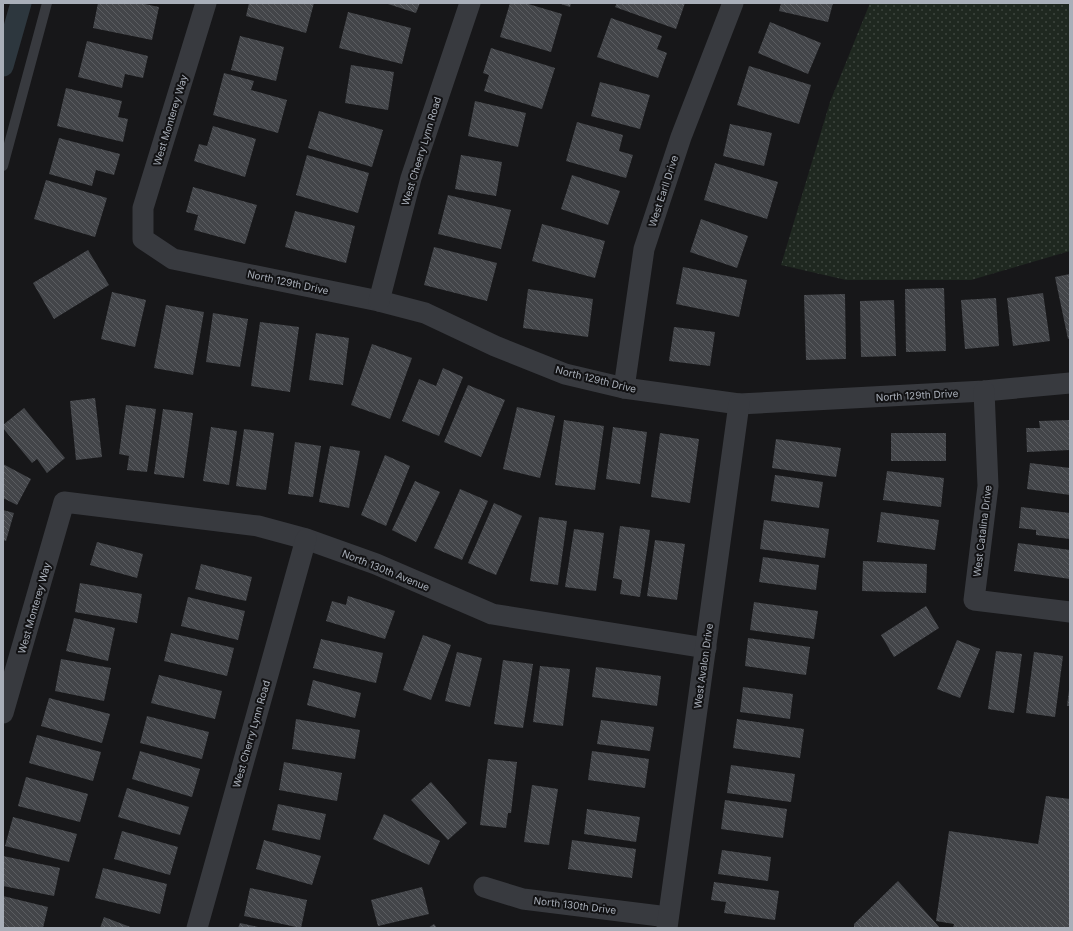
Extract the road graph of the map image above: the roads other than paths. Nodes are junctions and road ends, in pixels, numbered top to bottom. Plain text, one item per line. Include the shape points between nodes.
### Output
1 (47, 3) edge
2 (206, 3) edge
3 (470, 3) edge
4 (733, 3) edge
5 (3, 166) edge
6 (143, 239) joint
7 (379, 301) junction
8 (1070, 383) edge
9 (624, 388) junction
10 (984, 391) junction
11 (739, 404) junction
12 (64, 502) joint
13 (306, 539) junction
14 (1070, 612) edge
15 (706, 648) junction
16 (3, 713) edge
17 (484, 886) dead end
18 (668, 922) edge
19 (196, 928) edge

1 - 5 lane
2 - 6 street, West Monterey Way via 143,208
3 - 7 street, West Cheery Lynn Road via 411,178
4 - 9 street, West Earll Drive via 680,137 644,249
6 - 7 street, North 129th Drive via 173,259
7 - 9 street, North 129th Drive via 425,313 495,346 565,374
8 - 10 street, North 129th Drive
9 - 11 street, North 129th Drive
10 - 11 street, North 129th Drive
10 - 14 street, West Catalina Drive via 988,486 974,600
11 - 15 street, West Avalon Drive
12 - 13 street, North 130th Avenue via 258,526
12 - 16 street, West Monterey Way
13 - 15 street, North 130th Avenue via 376,564 492,614
13 - 19 street, West Cherry Lynn Road
15 - 18 street, West Avalon Drive
17 - 18 street, North 130th Drive via 523,899

